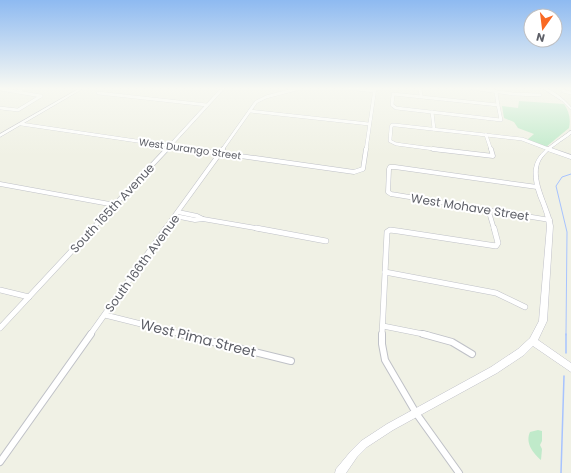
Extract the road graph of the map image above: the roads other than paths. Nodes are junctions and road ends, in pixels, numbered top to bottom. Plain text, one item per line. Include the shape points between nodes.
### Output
1 (43, 110) edge
2 (45, 110) edge
3 (202, 110) edge
4 (371, 110) edge
5 (417, 110) edge
6 (500, 110) edge
7 (250, 111) joint
8 (432, 112) junction
9 (21, 124) junction
10 (369, 124) junction
11 (434, 129) junction
12 (571, 132) edge
13 (486, 135) junction
14 (0, 136) edge
15 (170, 146) junction
16 (549, 150) junction
17 (220, 153) junction
18 (571, 156) edge
19 (0, 184) edge
20 (537, 187) junction
21 (115, 205) junction
22 (488, 209) junction
23 (177, 214) junction
24 (550, 220) junction
25 (326, 241) dead end
26 (385, 272) junction
27 (0, 290) edge
28 (29, 297) junction
29 (525, 307) dead end
30 (105, 315) junction
31 (383, 326) junction
32 (0, 328) edge
33 (533, 341) junction
34 (472, 354) dead end
35 (291, 361) dead end
36 (571, 368) edge
37 (416, 413) junction
38 (0, 462) edge
39 (340, 473) edge
40 (459, 473) edge

1 - 9 street
2 - 9 street
3 - 15 street, South 165th Avenue
4 - 10 street
5 - 8 street
6 - 8 street via 501,120
7 - 10 street
7 - 17 street, South 166th Avenue
8 - 11 street
9 - 14 street
9 - 15 street, West Durango Street
10 - 17 street, West Durango Street via 363,169 354,172
11 - 13 street
11 - 13 street via 392,125 390,141 493,156
12 - 16 street
13 - 16 street via 522,139
15 - 17 street, West Durango Street
15 - 21 street, South 165th Avenue
16 - 18 street
16 - 20 street via 538,159 535,167
17 - 23 street, South 166th Avenue
19 - 21 street
20 - 22 street, West Mohave Street via 390,167 388,192 391,194
20 - 24 street
21 - 28 street, South 165th Avenue
22 - 24 street, West Mohave Street
22 - 26 street via 498,243 496,246 390,230 387,232
23 - 25 street
23 - 30 street, South 166th Avenue
24 - 33 street via 542,321
26 - 29 street via 496,293
26 - 31 street
27 - 28 street
28 - 32 street, South 165th Avenue
30 - 35 street, West Pima Street
30 - 38 street, South 166th Avenue
31 - 34 street via 452,341
31 - 37 street via 382,344 385,360
33 - 36 street
33 - 37 street via 494,370
37 - 39 street via 364,444
37 - 40 street

